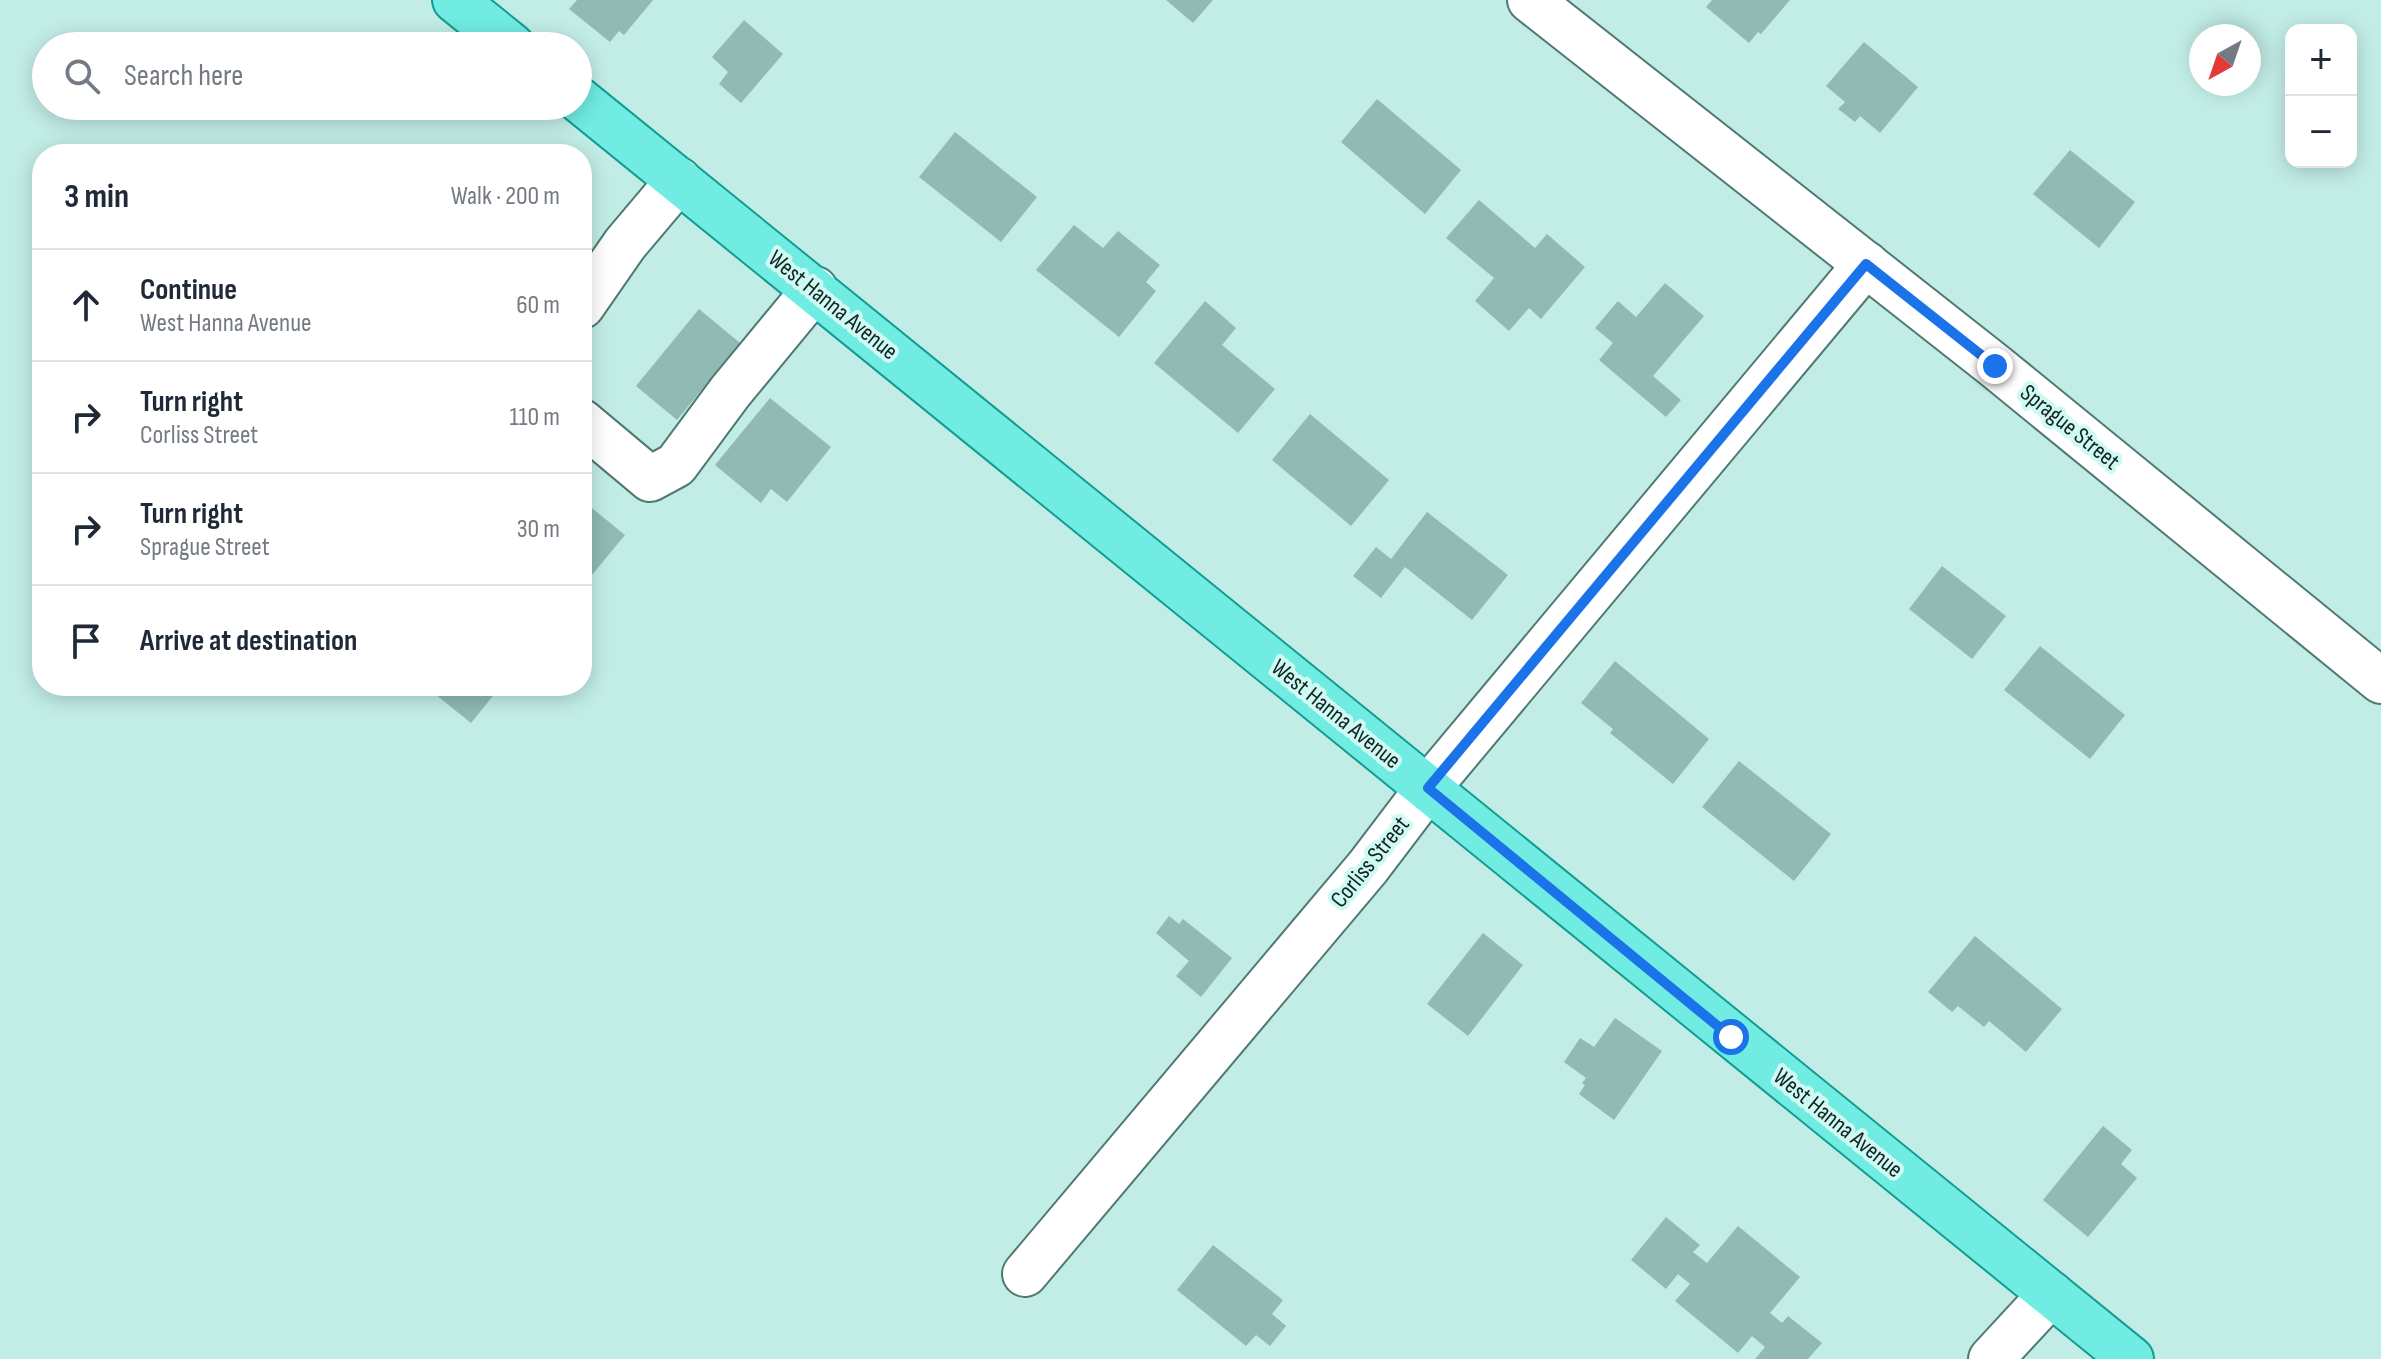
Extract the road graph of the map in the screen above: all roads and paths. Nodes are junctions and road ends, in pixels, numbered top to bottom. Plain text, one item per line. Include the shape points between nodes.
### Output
1 (1530, 0) edge
2 (462, 2) edge
3 (496, 32) edge
4 (592, 110) edge
5 (679, 180) junction
6 (1866, 264) junction
7 (815, 289) junction
8 (592, 292) edge
9 (592, 430) edge
10 (2381, 681) edge
11 (1428, 788) junction
12 (1025, 1274) dead end
13 (2051, 1294) junction
14 (1991, 1359) edge
15 (2131, 1359) edge

1 - 6 street, Sprague Street
2 - 3 main road
4 - 5 main road, West Hanna Avenue
5 - 7 main road, West Hanna Avenue
5 - 8 street
6 - 10 street, Sprague Street
6 - 11 street, Corliss Street
7 - 9 street via 676,465 650,479
7 - 11 main road, West Hanna Avenue
11 - 12 street, Corliss Street via 1368,867
11 - 13 main road, West Hanna Avenue
13 - 14 street
13 - 15 main road, West Hanna Avenue

